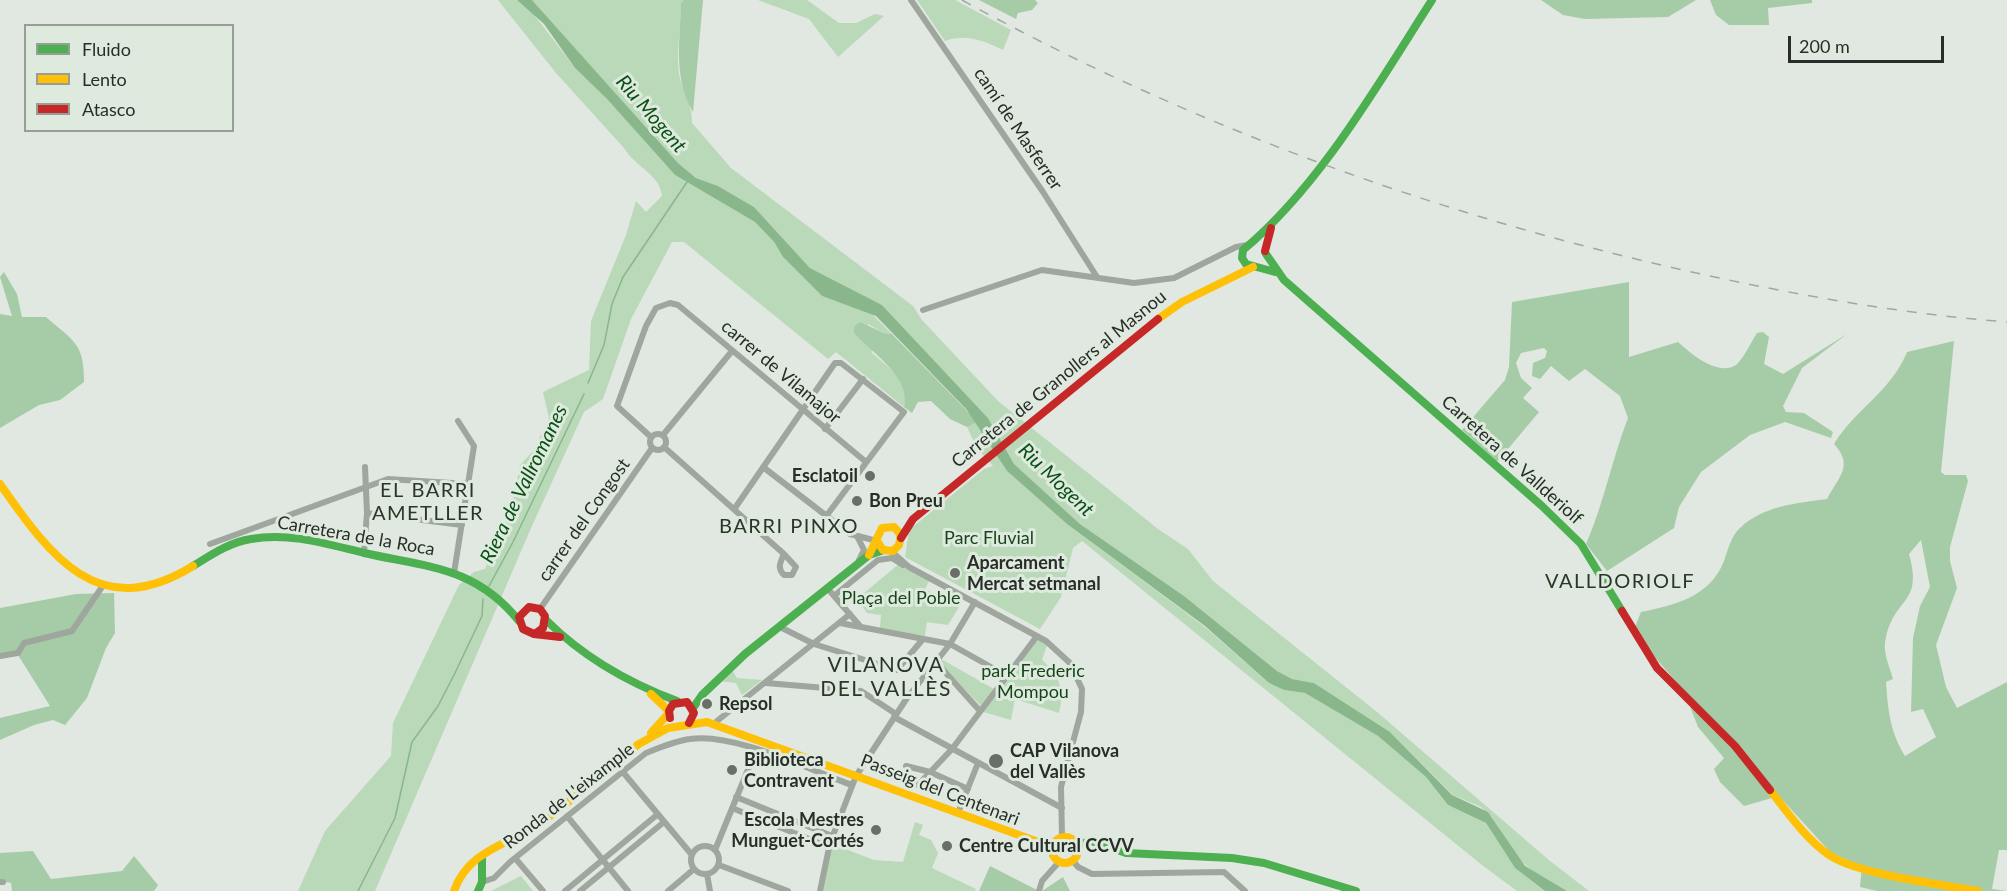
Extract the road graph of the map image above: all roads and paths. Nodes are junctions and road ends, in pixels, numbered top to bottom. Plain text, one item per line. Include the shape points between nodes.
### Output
1 (911, 0) edge
2 (1432, 0) edge
3 (1272, 226) junction
4 (1249, 244) junction
5 (1229, 251) junction
6 (1265, 252) junction
7 (1242, 257) junction
8 (1254, 267) junction
9 (1276, 272) junction
10 (1098, 277) junction
11 (1234, 277) junction
12 (923, 310) dead end
13 (732, 351) junction
14 (863, 380) junction
15 (801, 410) junction
16 (458, 421) dead end
17 (825, 429) junction
18 (663, 435) junction
19 (651, 437) junction
20 (664, 447) junction
21 (652, 448) junction
22 (866, 462) junction
23 (365, 467) dead end
24 (763, 467) junction
25 (0, 484) edge
26 (468, 484) junction
27 (367, 486) junction
28 (735, 508) junction
29 (367, 513) junction
30 (826, 515) junction
31 (913, 519) junction
32 (462, 525) junction
33 (894, 527) junction
34 (879, 531) junction
35 (860, 537) junction
36 (877, 541) junction
37 (900, 542) junction
38 (210, 544) dead end
39 (888, 551) junction
40 (363, 552) junction
41 (784, 554) dead end
42 (869, 555) junction
43 (903, 561) junction
44 (909, 567) junction
45 (852, 569) junction
46 (454, 573) junction
47 (104, 584) junction
48 (831, 592) junction
49 (502, 602) junction
50 (975, 602) junction
51 (526, 609) junction
52 (540, 609) junction
53 (850, 614) junction
54 (546, 620) junction
55 (519, 621) junction
56 (840, 622) junction
57 (780, 627) junction
58 (861, 627) junction
59 (536, 633) junction
60 (1037, 636) junction
61 (560, 637) junction
62 (923, 639) junction
63 (814, 644) junction
64 (950, 644) junction
65 (0, 657) edge
66 (936, 662) junction
67 (1007, 676) junction
68 (765, 683) junction
69 (639, 684) junction
70 (709, 686) junction
71 (680, 701) junction
72 (694, 709) junction
73 (980, 711) junction
74 (669, 712) junction
75 (895, 716) junction
76 (717, 720) junction
77 (689, 723) junction
78 (678, 725) junction
79 (637, 745) junction
80 (952, 748) junction
81 (756, 750) junction
82 (816, 761) junction
83 (978, 763) junction
84 (906, 766) dead end
85 (622, 771) junction
86 (930, 772) junction
87 (856, 776) junction
88 (852, 785) junction
89 (918, 785) dead end
90 (968, 789) junction
91 (736, 798) junction
92 (732, 808) junction
93 (1062, 808) junction
94 (958, 813) junction
95 (658, 814) junction
96 (567, 816) junction
97 (664, 822) junction
98 (832, 836) junction
99 (1062, 837) junction
100 (1077, 845) junction
101 (829, 847) junction
102 (1052, 847) junction
103 (715, 850) junction
104 (692, 855) junction
105 (482, 857) junction
106 (515, 858) junction
107 (603, 859) junction
108 (1073, 861) junction
109 (1059, 862) junction
110 (719, 865) junction
111 (609, 867) junction
112 (468, 869) junction
113 (694, 869) junction
114 (707, 874) junction
115 (480, 883) edge
116 (458, 889) edge
117 (543, 891) edge
118 (565, 891) edge
119 (580, 891) edge
120 (628, 891) edge
121 (668, 891) edge
122 (710, 891) edge
123 (788, 891) edge
124 (820, 891) edge
125 (1039, 891) edge
126 (1245, 891) edge
127 (1356, 891) edge
128 (1978, 891) edge

1 - 10 street, camí de Masferrer
2 - 3 street via 1362,108
3 - 4 street
3 - 6 street
4 - 5 street
4 - 6 street via 1260,244
4 - 7 street
5 - 7 street
5 - 10 street via 1174,278 1134,282
6 - 8 street via 1264,261
6 - 9 street, Carretera de Vallderiolf
7 - 8 street
7 - 11 street
8 - 9 street, Carretera de Vallderiolf
8 - 11 street, Carretera de Granollers al Masnou
9 - 128 street, Carretera de Vallderiolf via 1581,544 1657,668 1735,746 1797,824 1829,855 1854,867
10 - 12 street via 1042,270
11 - 31 street, Carretera de Granollers al Masnou via 1182,302
13 - 15 street, carrer de Vilamajor
13 - 18 street
13 - 19 street, carrer de Vilamajor via 678,306 670,303 656,308 617,406
14 - 15 street via 836,363
14 - 17 street
14 - 22 street via 904,412
15 - 17 street, carrer de Vilamajor
15 - 24 street
16 - 26 street via 474,446
17 - 22 street, carrer de Vilamajor
18 - 19 street
18 - 20 street
19 - 21 street
20 - 21 street
20 - 28 street
21 - 52 street, carrer del Congost
22 - 30 street
23 - 27 street
24 - 28 street
24 - 30 street
25 - 47 street, Carretera de la Roca via 56,559 77,574
26 - 27 street via 388,479
26 - 32 street
27 - 29 street
27 - 38 street
28 - 41 street
29 - 32 street
29 - 40 street
30 - 35 street
31 - 33 street, Carretera de Granollers al Masnou
31 - 37 street, Carretera de Granollers al Masnou
32 - 46 street
33 - 34 street via 886,526
33 - 37 street
34 - 35 street
34 - 36 street
35 - 36 street
35 - 45 street via 864,550
36 - 39 street
36 - 42 street
37 - 39 street
37 - 43 street
39 - 42 street
39 - 43 street
40 - 46 street, Carretera de la Roca
40 - 47 street, Carretera de la Roca via 262,537 231,544 158,584
42 - 45 street
43 - 44 street
44 - 48 street via 892,558 878,560
44 - 50 street
45 - 48 street
46 - 49 street, Carretera de la Roca
47 - 65 street via 72,631 24,643 18,653
48 - 53 street
48 - 57 street
49 - 51 street, Carretera de la Roca
49 - 55 street, Carretera de la Roca
50 - 60 street
50 - 64 street
51 - 52 street
51 - 55 street
52 - 54 street
53 - 56 street
53 - 58 street
54 - 59 street
54 - 61 street
55 - 59 street via 524,631
56 - 58 street
56 - 63 street
57 - 63 street
57 - 70 street
58 - 62 street
59 - 61 street
60 - 67 street
60 - 93 street via 1070,663 1082,689 1081,711 1061,787
61 - 69 street
62 - 63 street via 897,670
62 - 64 street
63 - 68 street
64 - 66 street
64 - 67 street
66 - 73 street
66 - 75 street
67 - 73 street
68 - 75 street via 861,691
68 - 76 street
69 - 71 street
69 - 74 street
70 - 71 street
70 - 72 street
71 - 72 street
71 - 74 street
72 - 76 street, Passeig del Centenari
72 - 77 street
73 - 80 street
74 - 78 street
74 - 79 street via 662,724
75 - 80 street
75 - 87 street
76 - 82 street, Passeig del Centenari
77 - 78 street
77 - 82 street, Passeig del Centenari via 707,722
78 - 79 street
79 - 105 street via 553,814 492,847
80 - 83 street
80 - 86 street
81 - 85 street, Ronda de L'eixample via 734,741 692,738 646,753
81 - 88 street, Ronda de L'eixample
81 - 91 street
82 - 87 street, Passeig del Centenari
83 - 90 street
83 - 93 street
84 - 86 street
85 - 95 street
85 - 96 street, Ronda de L'eixample
86 - 89 street
86 - 90 street
87 - 88 street
87 - 94 street, Passeig del Centenari
88 - 98 street
90 - 94 street
91 - 92 street
91 - 98 street
92 - 101 street
92 - 103 street
93 - 99 street
94 - 102 street, Passeig del Centenari
95 - 97 street
95 - 107 street
96 - 106 street, Ronda de L'eixample
96 - 107 street
97 - 104 street
97 - 111 street
98 - 101 street
99 - 100 street via 1071,838
99 - 102 street
100 - 108 street
100 - 127 street via 1091,841 1126,853 1264,863
101 - 124 street
102 - 109 street
103 - 104 street via 700,846
103 - 110 street
104 - 113 street
105 - 112 street
105 - 115 street
106 - 115 street, Ronda de L'eixample via 494,878
106 - 117 street
107 - 111 street
107 - 118 street
108 - 109 street
108 - 126 street via 1092,874 1224,872
109 - 125 street via 1042,881
110 - 114 street
110 - 123 street
111 - 119 street
111 - 120 street
112 - 115 street via 476,871
112 - 116 street via 460,874
113 - 114 street
113 - 121 street
114 - 122 street

